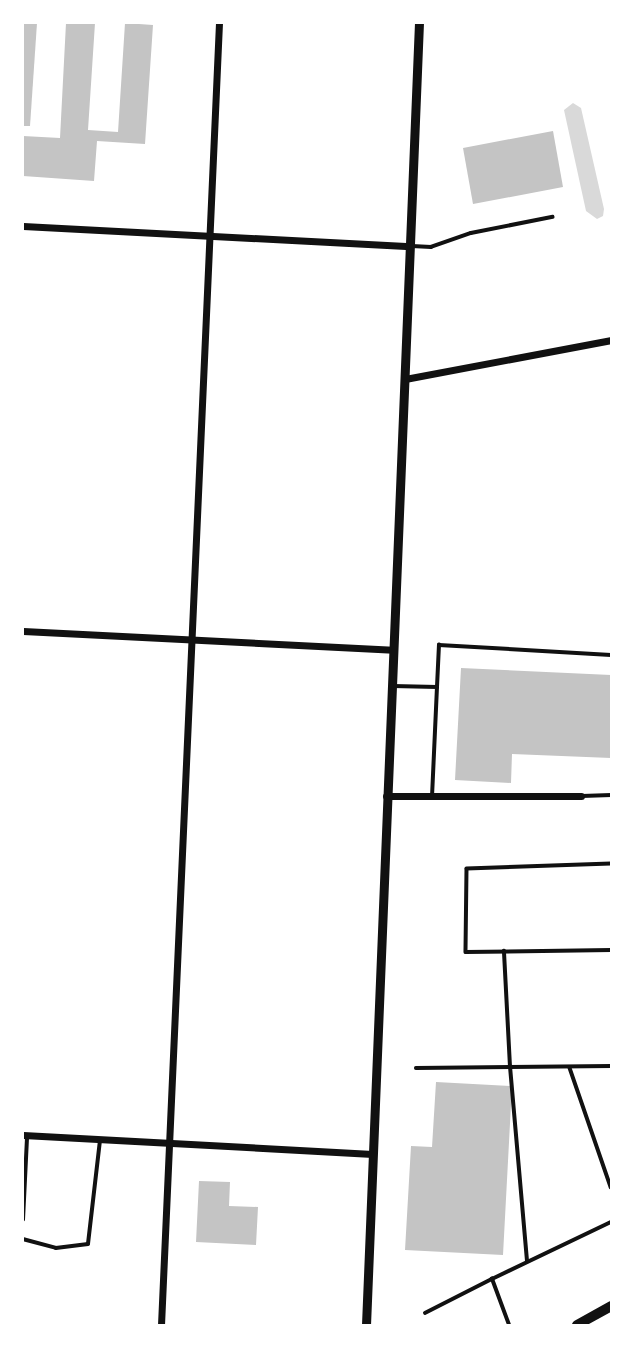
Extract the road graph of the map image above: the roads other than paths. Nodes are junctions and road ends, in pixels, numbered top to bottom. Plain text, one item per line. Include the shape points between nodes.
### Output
1 (219, 23) edge
2 (419, 23) edge
3 (552, 217) dead end
4 (23, 226) edge
5 (208, 235) junction
6 (410, 246) junction
7 (611, 340) edge
8 (405, 379) junction
9 (23, 631) edge
10 (190, 639) junction
11 (393, 650) junction
12 (611, 656) edge
13 (391, 686) junction
14 (437, 687) junction
15 (611, 795) edge
16 (386, 796) junction
17 (581, 796) joint
18 (432, 797) junction
19 (611, 864) edge
20 (611, 950) edge
21 (504, 951) junction
22 (611, 1066) edge
23 (510, 1067) junction
24 (416, 1068) dead end
25 (570, 1068) junction
26 (25, 1135) edge
27 (100, 1140) junction
28 (168, 1144) junction
29 (372, 1154) junction
30 (611, 1187) edge
31 (23, 1220) edge
32 (611, 1222) edge
33 (23, 1239) edge
34 (527, 1261) junction
35 (492, 1279) junction
36 (611, 1306) edge
37 (425, 1312) dead end
38 (161, 1325) edge
39 (366, 1325) edge
40 (509, 1325) edge
41 (577, 1325) edge

1 - 5 street
2 - 6 street
3 - 6 lane via 471,233 431,247
4 - 5 street
5 - 6 street
5 - 10 street
6 - 8 street
7 - 8 street
8 - 11 street
9 - 10 street
10 - 11 street
10 - 28 street
11 - 13 street
12 - 14 lane via 439,645
13 - 14 lane
13 - 16 street
14 - 18 lane
15 - 17 lane
16 - 18 street
16 - 29 street
17 - 18 street
19 - 21 lane via 467,869 466,952
20 - 21 lane
21 - 23 lane
22 - 25 lane
23 - 24 lane
23 - 25 lane
23 - 34 lane
25 - 30 lane
26 - 27 street
26 - 31 lane
27 - 28 street
27 - 33 lane via 88,1244 56,1248
28 - 29 street
28 - 38 street
29 - 39 street
32 - 34 lane
34 - 35 lane
35 - 37 lane
35 - 40 lane
36 - 41 main road

